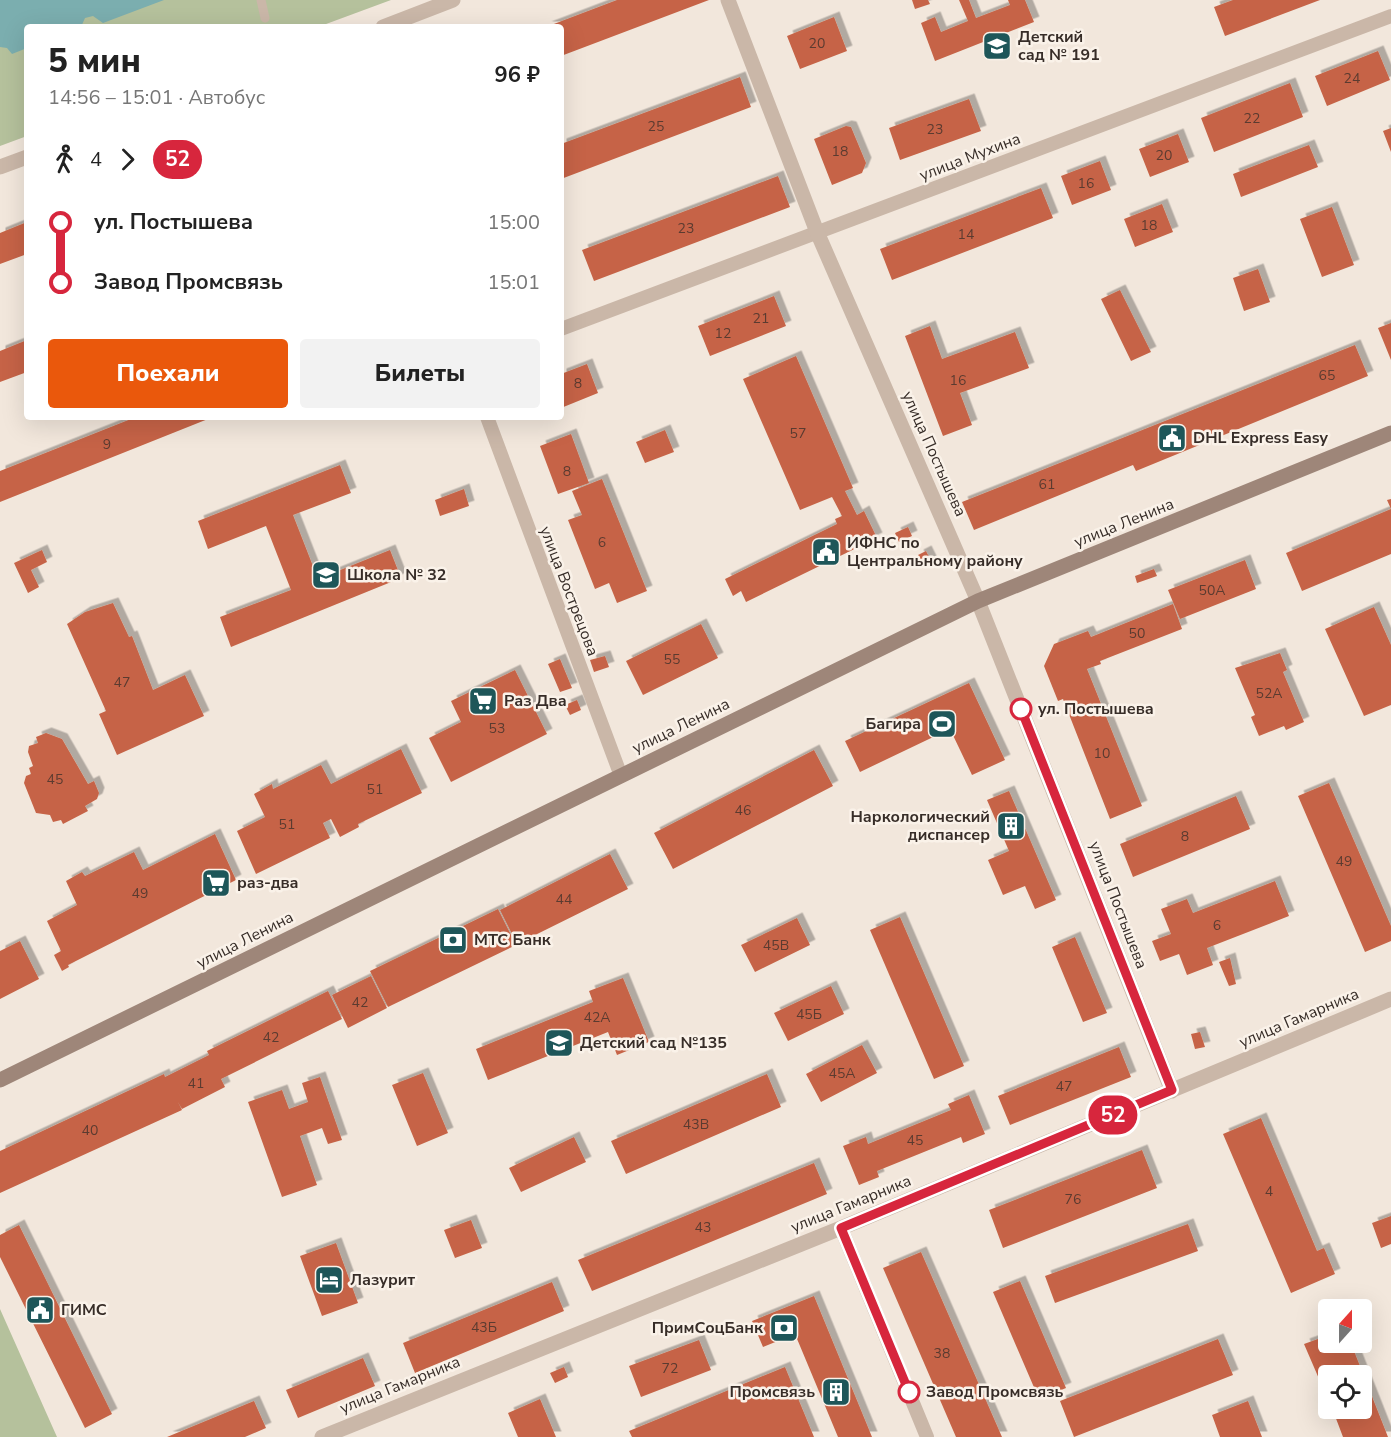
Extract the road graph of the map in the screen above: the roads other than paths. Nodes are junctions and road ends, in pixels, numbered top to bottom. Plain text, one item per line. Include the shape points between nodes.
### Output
1 (261, 0) edge
2 (453, 0) edge
3 (728, 0) edge
4 (1391, 16) edge
5 (265, 18) dead end
6 (391, 24) edge
7 (24, 158) edge
8 (0, 167) edge
9 (817, 232) junction
10 (564, 327) edge
11 (488, 420) edge
12 (1391, 433) edge
13 (978, 602) junction
14 (621, 776) junction
15 (1391, 999) edge
16 (0, 1080) edge
17 (1172, 1090) junction
18 (841, 1228) junction
19 (322, 1437) edge
20 (927, 1437) edge

1 - 5 street
2 - 6 street
3 - 9 street, улица Постышева
4 - 9 street, улица Мухина
7 - 8 street
9 - 10 street, улица Мухина
9 - 13 street, улица Постышева
11 - 14 street, улица Вострецова
12 - 13 main road, улица Ленина
13 - 14 main road, улица Ленина
13 - 17 street, улица Постышева
14 - 16 main road, улица Ленина
15 - 17 street, улица Гамарника
17 - 18 street, улица Гамарника
18 - 19 street, улица Гамарника
18 - 20 street

